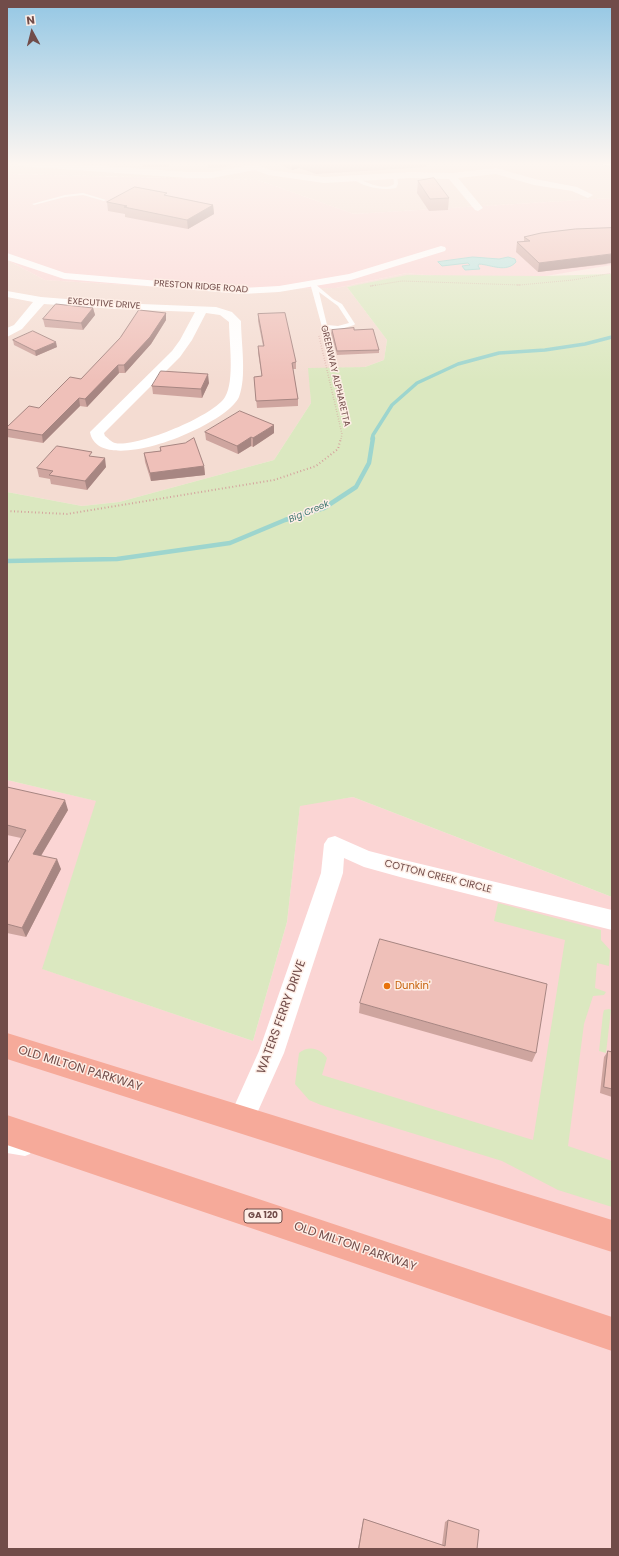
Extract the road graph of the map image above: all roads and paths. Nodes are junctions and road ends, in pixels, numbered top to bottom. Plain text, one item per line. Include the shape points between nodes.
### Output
1 (441, 249) dead end
2 (7, 256) edge
3 (612, 273) edge
4 (312, 284) junction
5 (367, 287) dead end
6 (7, 294) edge
7 (41, 300) junction
8 (202, 309) junction
9 (7, 333) edge
10 (319, 334) dead end
11 (7, 511) edge
12 (318, 912) joint
13 (612, 920) edge
14 (7, 1046) edge
15 (241, 1120) junction
16 (7, 1130) edge
17 (7, 1146) edge
18 (92, 1159) junction
19 (612, 1236) edge
20 (612, 1334) edge

1 - 4 street, PRESTON RIDGE ROAD via 351,277
2 - 4 street, PRESTON RIDGE ROAD via 64,276 242,291
3 - 5 path via 520,285 402,281
4 - 4 lane via 324,326 344,328 352,324 340,304
6 - 7 street, EXECUTIVE DRIVE
7 - 8 street, EXECUTIVE DRIVE
7 - 9 street via 18,327
8 - 8 street, EXECUTIVE DRIVE via 224,312 235,321 234,386 229,401 201,422 149,441 115,447 98,438 97,432 176,354
10 - 11 path, GREENWAY ALPHARETTA via 342,434 338,449 316,466 274,480 102,509 67,514
12 - 13 street, COTTON CREEK CIRCLE via 332,873 335,844 364,858 400,868
12 - 15 street, WATERS FERRY DRIVE via 271,1053
14 - 15 highway, OLD MILTON PARKWAY
15 - 19 highway, OLD MILTON PARKWAY
16 - 18 highway, OLD MILTON PARKWAY / GA 120
17 - 18 lane
18 - 20 highway, OLD MILTON PARKWAY / GA 120

